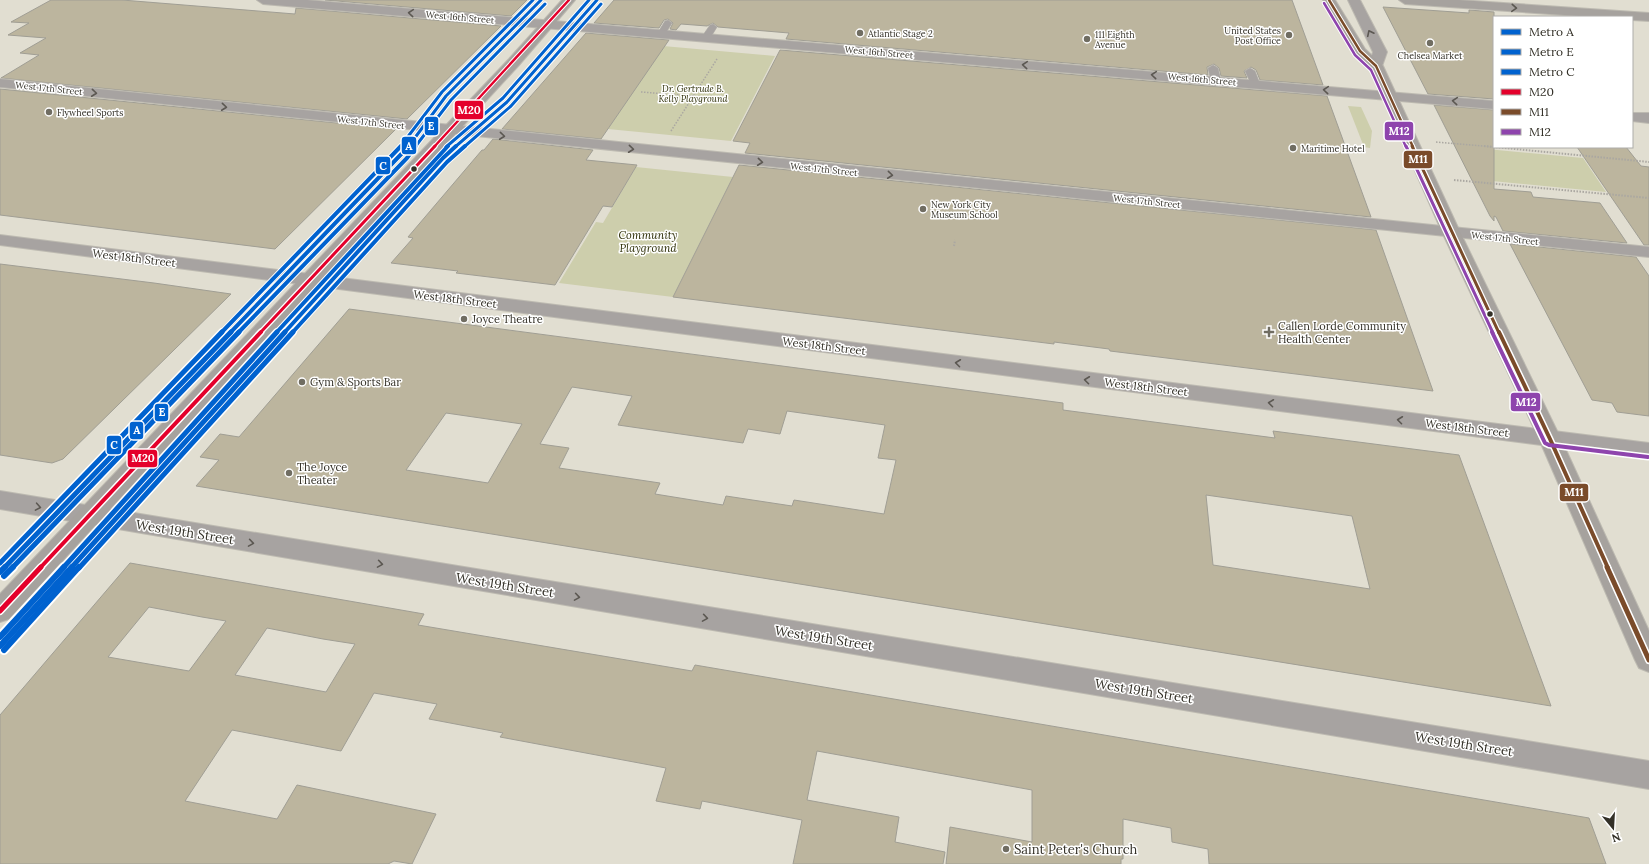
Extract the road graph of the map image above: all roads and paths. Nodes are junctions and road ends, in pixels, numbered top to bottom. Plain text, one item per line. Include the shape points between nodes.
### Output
1 (263, 0) edge
2 (569, 0) edge
3 (1329, 0) edge
4 (1354, 0) edge
5 (1405, 0) edge
6 (1649, 17) edge
7 (548, 24) junction
8 (718, 57) dead end
9 (1376, 66) junction
10 (0, 83) edge
11 (641, 92) dead end
12 (694, 96) junction
13 (1389, 96) junction
14 (1493, 105) edge
15 (1633, 117) edge
16 (1649, 118) edge
17 (449, 130) junction
18 (671, 132) dead end
19 (1408, 139) junction
20 (1493, 147) edge
21 (1502, 148) edge
22 (1649, 162) edge
23 (1426, 177) junction
24 (1649, 198) edge
25 (1451, 232) junction
26 (0, 240) edge
27 (955, 240) dead end
28 (954, 246) dead end
29 (1649, 252) edge
30 (308, 280) junction
31 (1550, 439) junction
32 (1649, 451) edge
33 (0, 500) edge
34 (89, 516) junction
35 (0, 611) edge
36 (1649, 660) edge
37 (1649, 775) edge

7 -> 1 street, West 16th Street
2 - 7 main road
3 - 9 main road via 1360,51
9 -> 4 street via 1380,52
5 -> 6 main road
13 -> 7 street, West 16th Street via 1252,77 709,32
7 - 17 main road
8 - 12 path
9 - 13 main road
10 -> 17 street, West 17th Street
11 - 12 path
12 - 18 path
14 -> 13 street, West 16th Street
13 - 19 main road
15 - 16 street
17 -> 25 street, West 17th Street
17 - 30 main road
19 - 20 path
19 - 23 main road
21 - 22 path
23 - 24 path
23 - 25 main road
25 - 29 street, West 17th Street
25 - 31 main road
26 - 30 street, West 18th Street
27 - 28 path
31 -> 30 street, West 18th Street
30 - 34 main road
31 - 32 street, West 18th Street
31 - 36 main road
33 -> 34 street, West 19th Street
34 - 35 main road
34 -> 37 street, West 19th Street

